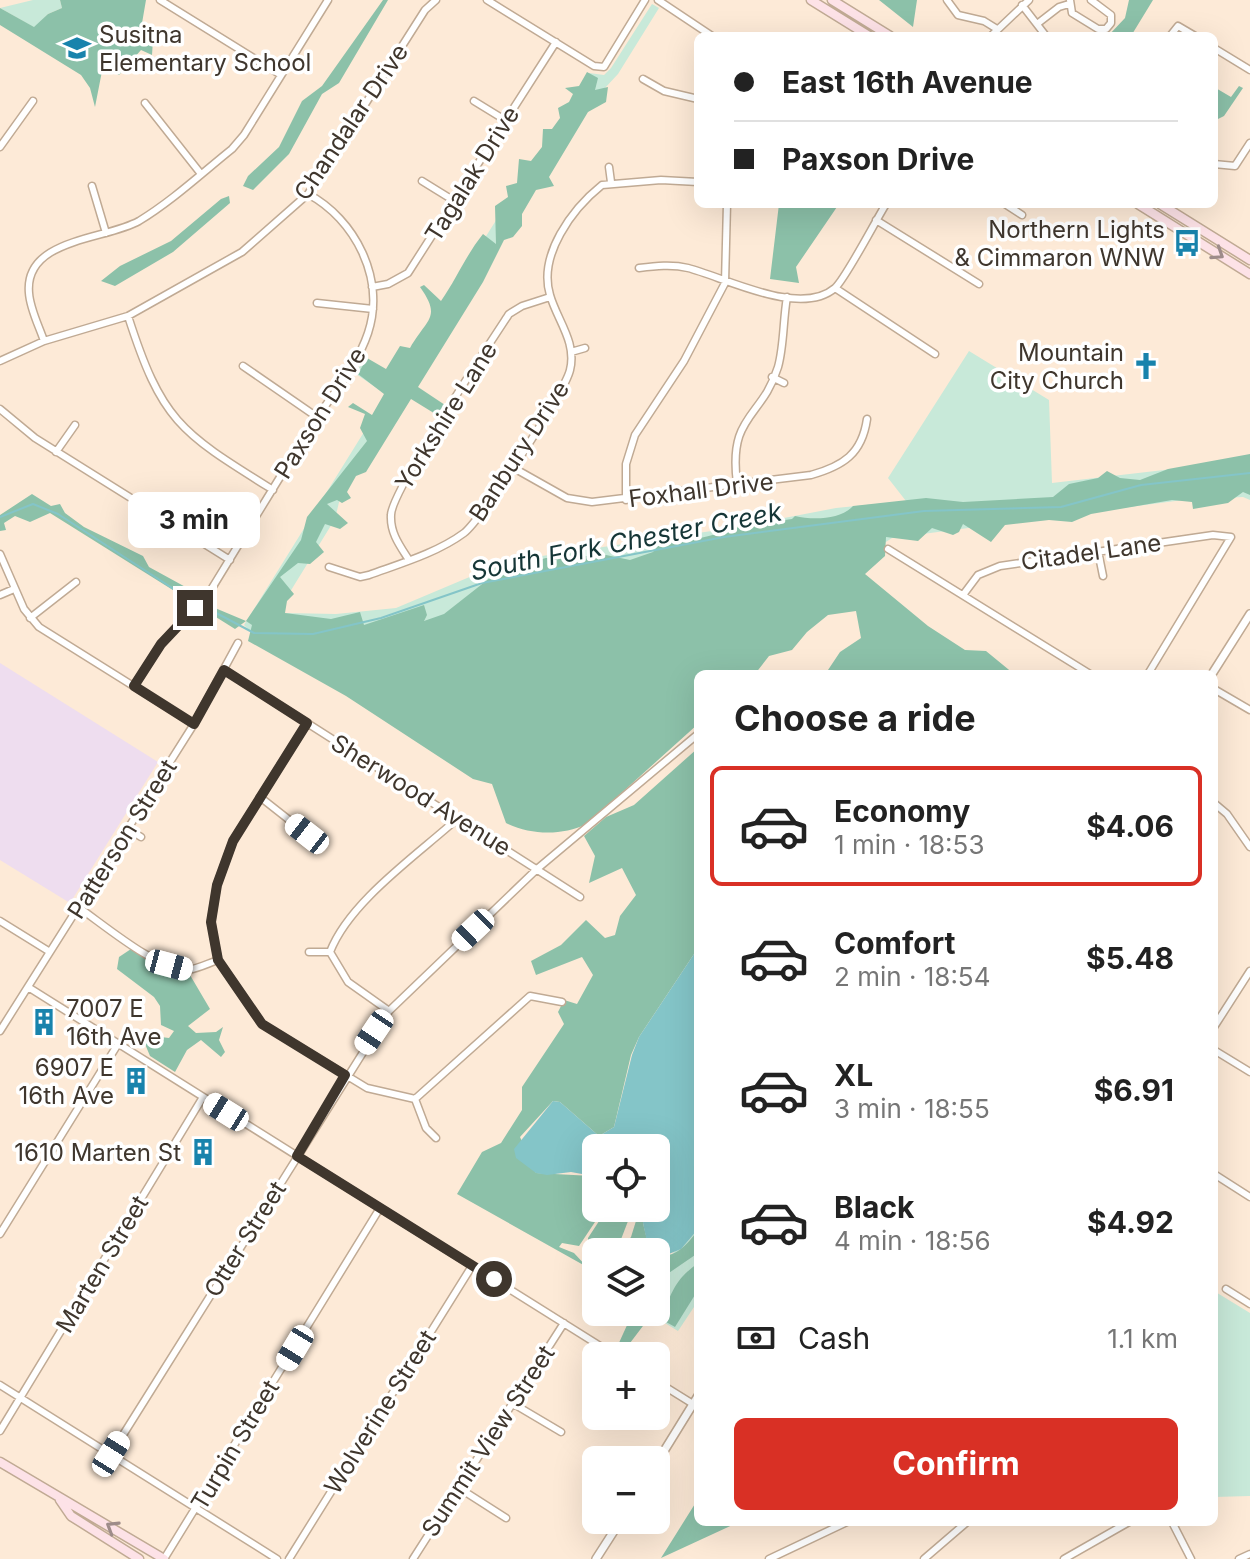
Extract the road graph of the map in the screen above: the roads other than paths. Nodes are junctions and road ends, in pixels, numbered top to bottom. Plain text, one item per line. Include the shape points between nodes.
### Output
1 (160, 0) edge
2 (328, 0) edge
3 (436, 0) edge
4 (487, 0) edge
5 (645, 0) edge
6 (658, 0) edge
7 (811, 0) edge
8 (832, 0) edge
9 (947, 0) edge
10 (1029, 0) edge
11 (1091, 0) edge
12 (1070, 2) edge
13 (1022, 5) junction
14 (1037, 24) junction
15 (997, 29) junction
16 (706, 32) edge
17 (863, 32) edge
18 (884, 32) edge
19 (994, 32) edge
20 (1043, 32) edge
21 (556, 42) junction
22 (1218, 50) edge
23 (1250, 70) edge
24 (281, 75) junction
25 (643, 79) dead end
26 (694, 98) edge
27 (33, 101) dead end
28 (474, 101) dead end
29 (145, 103) dead end
30 (505, 120) junction
31 (1250, 143) edge
32 (0, 147) edge
33 (1218, 164) edge
34 (609, 167) dead end
35 (201, 174) junction
36 (422, 181) dead end
37 (611, 182) junction
38 (694, 182) edge
39 (92, 186) dead end
40 (308, 194) junction
41 (456, 202) junction
42 (727, 208) edge
43 (884, 208) edge
44 (1011, 208) edge
45 (1144, 208) edge
46 (1168, 208) edge
47 (1022, 215) dead end
48 (876, 220) junction
49 (106, 233) junction
50 (1250, 260) edge
51 (639, 268) dead end
52 (1250, 274) edge
53 (725, 283) junction
54 (979, 284) dead end
55 (372, 287) junction
56 (835, 288) junction
57 (550, 297) junction
58 (787, 297) junction
59 (317, 303) dead end
60 (373, 309) junction
61 (128, 316) junction
62 (44, 341) junction
63 (585, 348) dead end
64 (571, 352) junction
65 (935, 354) dead end
66 (0, 361) edge
67 (243, 366) dead end
68 (772, 377) junction
69 (784, 383) dead end
70 (0, 409) edge
71 (317, 417) junction
72 (867, 419) dead end
73 (75, 425) dead end
74 (56, 452) junction
75 (512, 467) junction
76 (737, 483) junction
77 (273, 490) junction
78 (626, 500) junction
79 (888, 549) dead end
80 (1098, 551) junction
81 (0, 554) edge
82 (230, 560) junction
83 (409, 560) junction
84 (329, 567) dead end
85 (1103, 576) dead end
86 (76, 582) dead end
87 (14, 589) junction
88 (209, 593) dead end
89 (0, 595) edge
90 (963, 595) junction
91 (195, 608) dead end
92 (1250, 614) edge
93 (30, 618) junction
94 (238, 643) dead end
95 (224, 670) junction
96 (1084, 670) edge
97 (1150, 670) edge
98 (1215, 670) edge
99 (134, 686) junction
100 (1218, 691) edge
101 (1250, 710) edge
102 (307, 723) junction
103 (194, 724) junction
104 (694, 737) edge
105 (260, 797) junction
106 (1218, 806) edge
107 (457, 819) junction
108 (128, 829) junction
109 (307, 834) dead end
110 (141, 837) dead end
111 (1250, 847) edge
112 (537, 869) junction
113 (580, 897) dead end
114 (78, 907) junction
115 (0, 921) edge
116 (50, 952) junction
117 (309, 952) dead end
118 (330, 952) junction
119 (218, 960) junction
120 (1250, 971) edge
121 (28, 987) junction
122 (562, 1002) dead end
123 (389, 1011) junction
124 (1218, 1021) edge
125 (0, 1031) edge
126 (118, 1044) junction
127 (1218, 1052) edge
128 (1250, 1072) edge
129 (345, 1075) junction
130 (203, 1097) junction
131 (415, 1099) junction
132 (436, 1138) dead end
133 (297, 1156) junction
134 (1218, 1177) edge
135 (1250, 1197) edge
136 (380, 1208) junction
137 (0, 1234) edge
138 (472, 1266) junction
139 (1226, 1289) dead end
140 (1250, 1304) edge
141 (564, 1323) junction
142 (594, 1342) edge
143 (0, 1385) edge
144 (670, 1388) edge
145 (21, 1398) junction
146 (694, 1399) edge
147 (512, 1403) junction
148 (694, 1403) edge
149 (0, 1431) edge
150 (561, 1432) dead end
151 (667, 1446) edge
152 (111, 1454) junction
153 (0, 1462) edge
154 (459, 1488) junction
155 (59, 1499) junction
156 (197, 1509) junction
157 (506, 1518) dead end
158 (839, 1526) edge
159 (962, 1526) edge
160 (1122, 1526) edge
161 (1174, 1526) edge
162 (612, 1534) edge
163 (1250, 1554) edge
164 (139, 1559) edge
165 (164, 1559) edge
166 (277, 1559) edge
167 (289, 1559) edge
168 (413, 1559) edge
169 (596, 1559) edge
170 (769, 1559) edge
171 (924, 1559) edge
172 (1064, 1559) edge
173 (1191, 1559) edge
174 (1239, 1559) edge

1 - 24 street
2 - 24 street
3 - 40 street, Chandalar Drive
4 - 21 street
5 - 21 street via 604,67
6 - 16 street
7 - 17 main road
8 - 18 main road
9 - 15 street via 958,15
10 - 13 street
11 - 12 street via 1111,15 1106,29 1072,13
12 - 14 street
13 - 14 street
13 - 15 street
14 - 20 street
15 - 19 street
21 - 30 street, Tagalak Drive
22 - 23 street
24 - 35 street via 244,135
25 - 26 street
27 - 32 street
28 - 30 street
29 - 35 street
30 - 41 street, Tagalak Drive
31 - 33 street via 1235,166
34 - 37 street
35 - 49 street via 137,222
36 - 41 street
37 - 38 street
37 - 57 street, Banbury Drive via 577,210 555,247 546,272
39 - 49 street
40 - 55 street, Paxson Drive via 329,205 349,226 364,254
40 - 61 street, Chandalar Drive via 242,252
41 - 55 street, Tagalak Drive via 408,273
42 - 53 street
43 - 48 street
44 - 47 street
45 -> 52 main road
46 - 50 main road
48 - 54 street
48 - 56 street
49 - 62 street via 50,253 32,274 29,295
51 - 53 street via 688,268
53 - 58 street
53 - 78 street via 684,361 635,435 626,464
55 - 60 street, Paxson Drive
56 - 58 street via 812,297
56 - 65 street
57 - 64 street, Banbury Drive
57 - 83 street, Yorkshire Lane via 509,314 406,477 390,514 394,536
58 - 68 street via 778,368
59 - 60 street
60 - 71 street, Paxson Drive via 368,334 342,384
61 - 62 street, Chandalar Drive
61 - 77 street via 149,379 174,419 210,451
62 - 66 street, Chandalar Drive
63 - 64 street
64 - 75 street, Banbury Drive via 565,382
67 - 71 street
68 - 69 street
68 - 76 street via 735,443
70 - 74 street
71 - 77 street, Paxson Drive
72 - 76 street, Foxhall Drive via 853,456 835,468
73 - 74 street
74 - 82 street
75 - 78 street, Foxhall Drive via 567,498
75 - 83 street, Banbury Drive via 465,532
76 - 78 street, Foxhall Drive
77 - 82 street, Paxson Drive
79 - 90 street
80 - 85 street
80 - 90 street, Citadel Lane via 1000,566 978,575
80 - 97 street, Citadel Lane via 1231,537
81 - 87 street
82 - 88 street, Paxson Drive
83 - 84 street, Banbury Drive via 360,577
86 - 93 street
87 - 89 street
87 - 93 street
90 - 96 street
91 - 99 street via 161,644
92 - 98 street
93 - 99 street
94 - 95 street, Patterson Street
95 - 102 street, Sherwood Avenue
95 - 103 street, Patterson Street
99 - 103 street
100 - 101 street
102 - 105 street
102 - 107 street, Sherwood Avenue
103 - 108 street, Patterson Street
104 - 112 street, Otter Street
105 - 109 street
105 - 119 street via 233,841 217,885 211,922
106 - 111 street
107 - 112 street, Sherwood Avenue
107 - 118 street via 356,911 338,930
108 - 110 street
108 - 114 street, Patterson Street
112 - 113 street, Sherwood Avenue
112 - 123 street, Otter Street
114 - 116 street, Patterson Street
114 - 119 street via 169,965 188,970
115 - 116 street
116 - 121 street, Patterson Street
117 - 118 street
118 - 123 street via 348,982
119 - 129 street via 262,1024
120 - 124 street
121 - 125 street, Patterson Street
121 - 126 street
122 - 131 street via 530,996
123 - 129 street, Otter Street
126 - 130 street
126 - 137 street
127 - 128 street
129 - 131 street via 367,1088
129 - 133 street, Otter Street
130 - 133 street
130 - 145 street, Marten Street
131 - 132 street via 426,1128
133 - 136 street
133 - 152 street, Otter Street
134 - 135 street
136 - 138 street
136 - 156 street, Turpin Street
138 - 141 street
138 - 167 street, Wolverine Street
139 - 140 street
141 - 142 street
141 - 147 street, Summit View Street
143 - 145 street
144 - 146 street
145 - 149 street, Marten Street
145 - 152 street
147 - 150 street
147 - 154 street, Summit View Street
148 - 151 street
152 - 156 street
153 - 155 main road
154 - 157 street
154 - 168 street, Summit View Street
155 - 164 main road via 71,1516
165 -> 155 main road via 76,1504
156 - 165 street, Turpin Street
156 - 166 street
158 - 170 street
159 - 171 street
160 - 172 street
161 - 173 street
162 - 169 street
163 - 174 street

